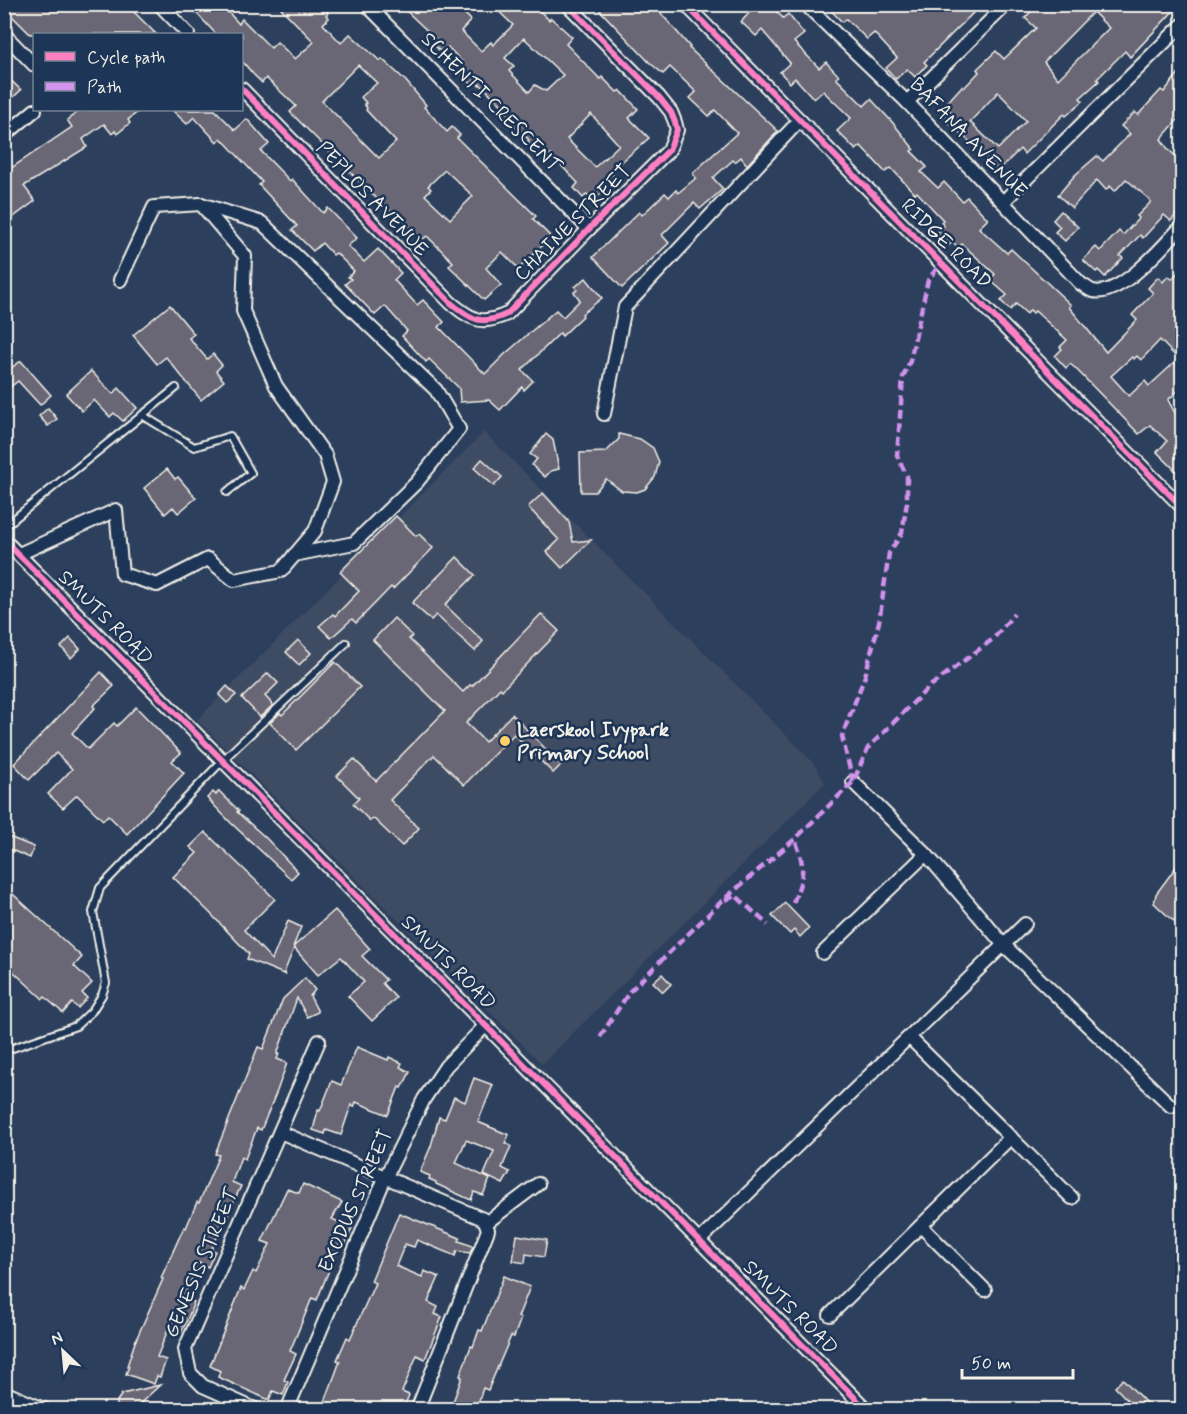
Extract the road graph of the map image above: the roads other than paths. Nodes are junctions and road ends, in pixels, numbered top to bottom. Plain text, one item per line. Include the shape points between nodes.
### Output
1 (159, 4) edge
2 (366, 4) edge
3 (567, 4) edge
4 (685, 4) edge
5 (805, 4) edge
6 (1007, 4) edge
7 (1182, 25) edge
8 (187, 33) edge
9 (4, 34) edge
10 (33, 64) edge
11 (243, 90) edge
12 (907, 102) junction
13 (34, 111) edge
14 (800, 120) junction
15 (4, 136) edge
16 (1003, 202) junction
17 (201, 204) junction
18 (1182, 226) edge
19 (589, 228) junction
20 (120, 279) dead end
21 (486, 321) joint
22 (176, 388) dead end
23 (604, 414) dead end
24 (142, 415) junction
25 (227, 492) dead end
26 (1182, 507) edge
27 (4, 527) edge
28 (10, 549) edge
29 (294, 555) junction
30 (346, 643) dead end
31 (223, 760) junction
32 (854, 782) dead end
33 (926, 854) junction
34 (1024, 924) dead end
35 (1004, 945) junction
36 (823, 953) dead end
37 (486, 1025) junction
38 (909, 1037) junction
39 (319, 1041) dead end
40 (4, 1051) edge
41 (1172, 1106) dead end
42 (280, 1132) junction
43 (1011, 1137) junction
44 (385, 1178) junction
45 (538, 1185) dead end
46 (1072, 1198) dead end
47 (486, 1223) junction
48 (921, 1226) junction
49 (700, 1240) junction
50 (985, 1290) dead end
51 (830, 1316) dead end
52 (4, 1392) edge
53 (46, 1410) edge
54 (256, 1410) edge
55 (287, 1410) edge
56 (417, 1410) edge
57 (867, 1410) edge

1 - 8 street
2 - 19 street, SCHENTI CRESCENT
3 - 19 street, CHAINE STREET via 671,112 677,130 669,150
4 - 14 street, RIDGE ROAD
5 - 12 street, BAFANA AVENUE
6 - 12 street
7 - 16 street
9 - 10 street
11 - 21 street, PEPLOS AVENUE via 451,303 467,316
12 - 16 street, BAFANA AVENUE
13 - 15 street
14 - 23 street via 625,307
14 - 26 street, RIDGE ROAD
16 - 18 street, BAFANA AVENUE via 1081,284 1093,291 1104,291 1133,275
17 - 20 street via 154,207
17 - 29 street via 245,256 243,310 276,386 325,455 333,482 315,531
17 - 29 street via 262,223 436,390 459,429 417,482 354,543
19 - 21 street, CHAINE STREET via 507,314
22 - 24 lane
24 - 25 lane via 194,447 230,436 251,473
24 - 27 lane
28 - 29 street via 116,510 122,574 157,585 208,560 234,580 281,571
28 - 31 street, SMUTS ROAD
30 - 31 lane
31 - 37 street, SMUTS ROAD
31 - 40 lane via 100,888 93,912 106,983 92,1011 76,1026
32 - 33 street
33 - 35 street
33 - 36 street
34 - 35 street
35 - 38 street
35 - 41 street
37 - 44 street, EXODUS STREET via 440,1074
37 - 49 street, SMUTS ROAD
38 - 43 street
38 - 49 street
39 - 42 street, GENESIS STREET
42 - 44 street
42 - 54 street, GENESIS STREET via 185,1349 190,1373 203,1386
43 - 46 street
43 - 48 street
44 - 47 street
44 - 55 street, EXODUS STREET
45 - 47 street
47 - 56 street via 488,1230
48 - 50 street
48 - 51 street
49 - 57 street, SMUTS ROAD
52 - 53 street

